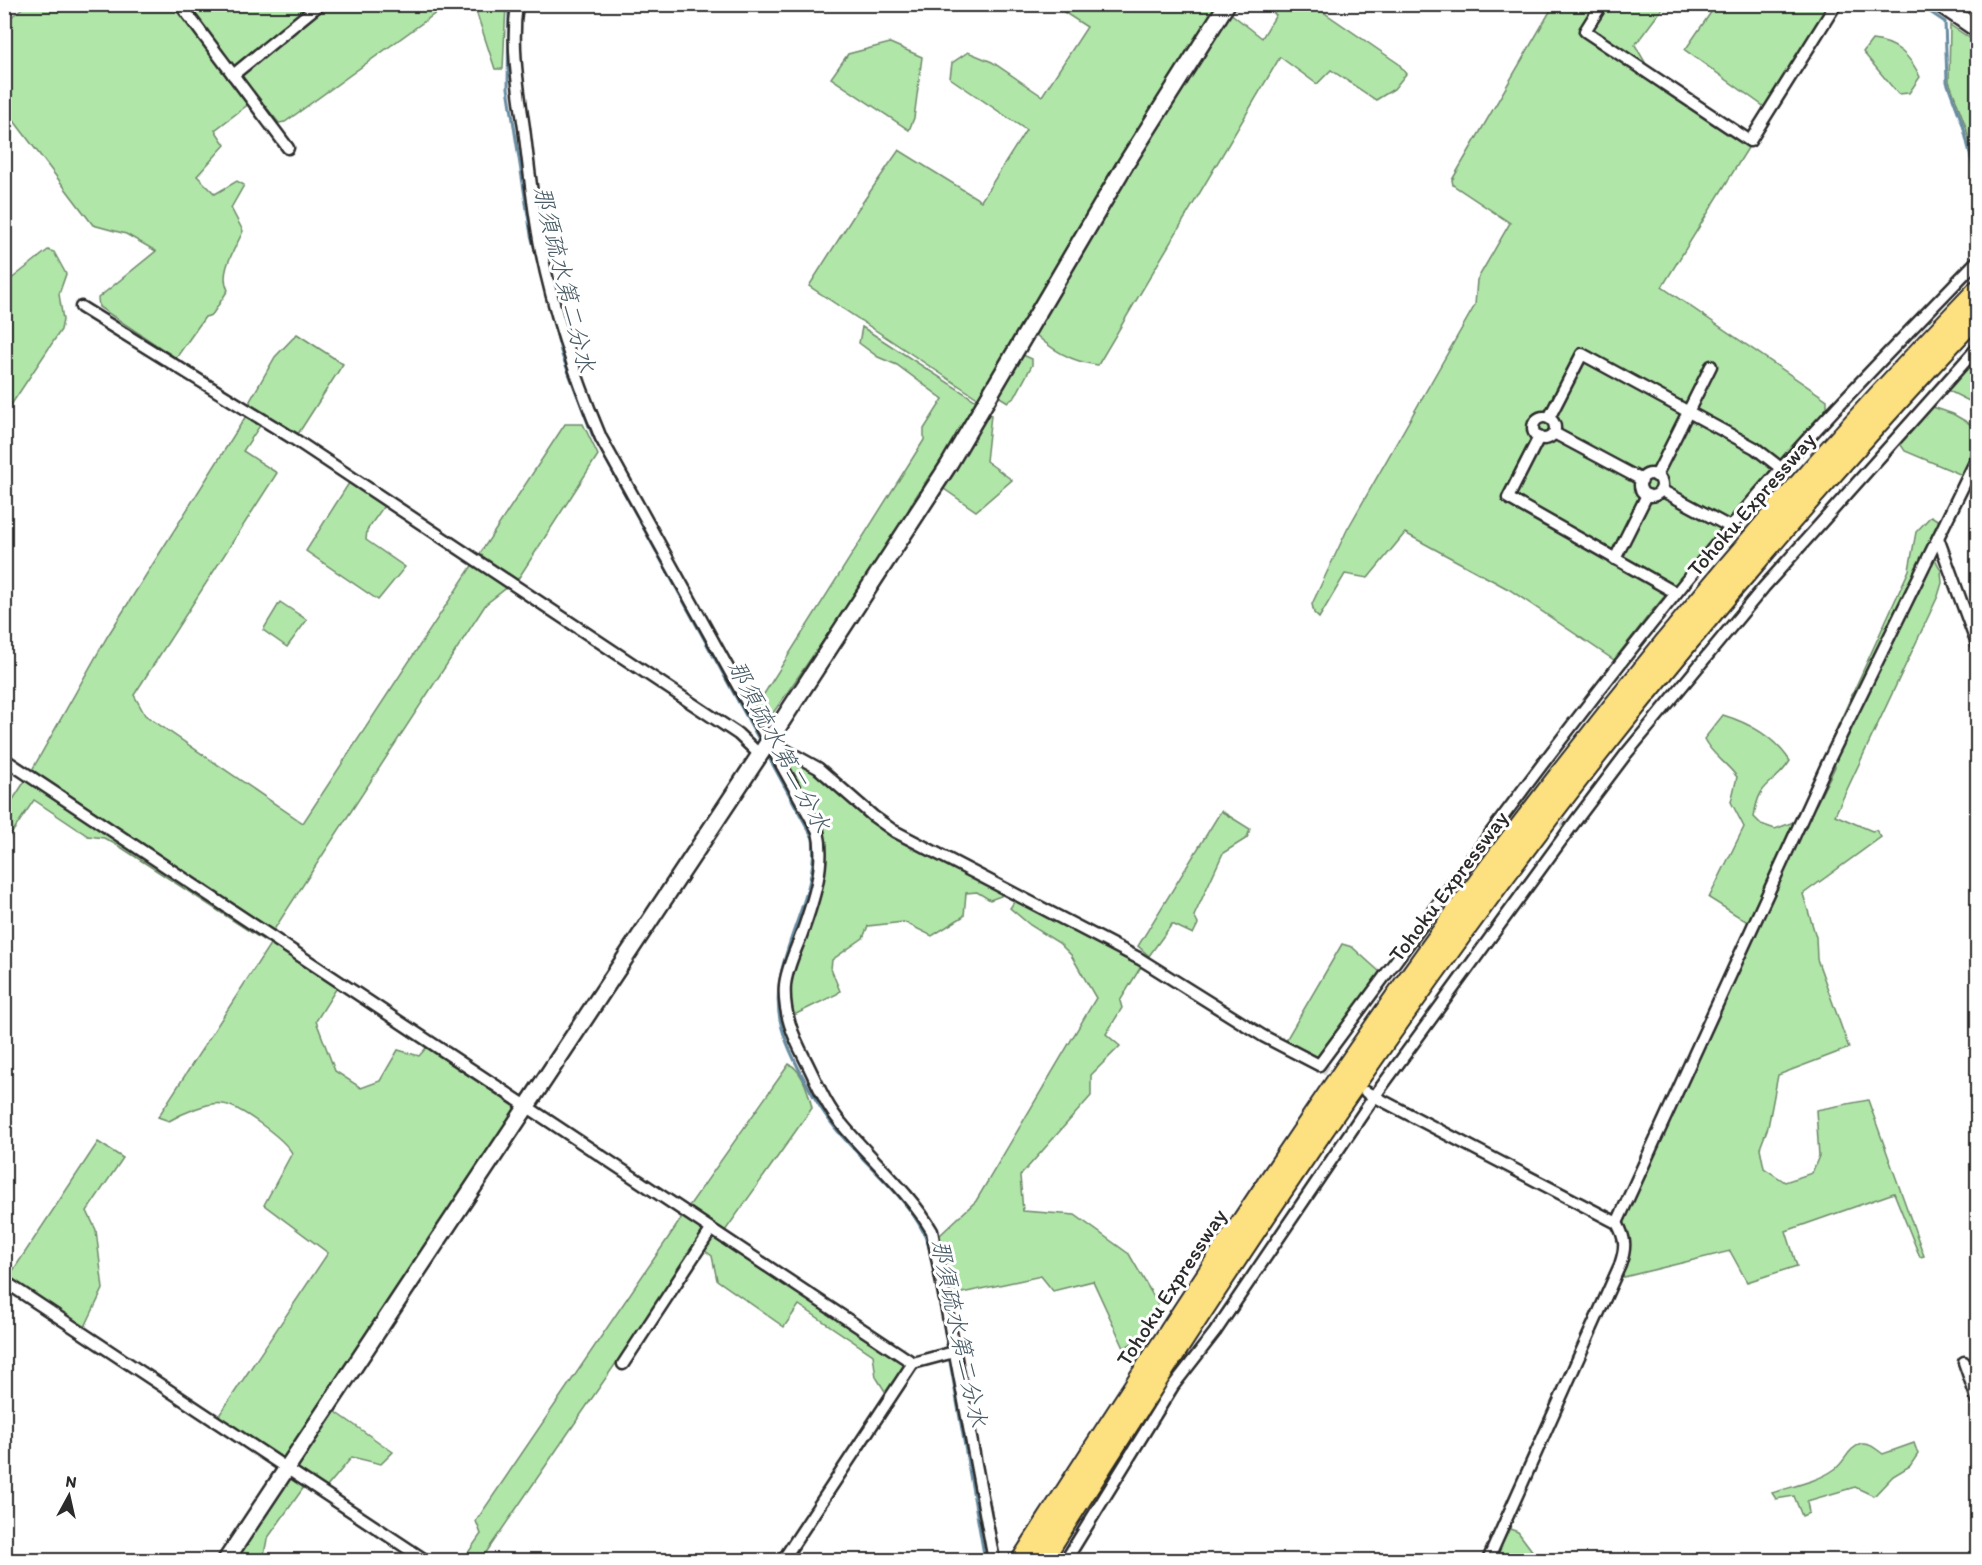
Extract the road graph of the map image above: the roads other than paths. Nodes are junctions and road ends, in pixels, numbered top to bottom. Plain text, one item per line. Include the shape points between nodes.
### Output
1 (180, 4) edge
2 (320, 4) edge
3 (517, 4) edge
4 (1227, 4) edge
5 (1602, 4) edge
6 (1836, 4) edge
7 (1940, 4) edge
8 (1977, 30) edge
9 (233, 75) junction
10 (288, 148) dead end
11 (1977, 260) edge
12 (1977, 290) edge
13 (81, 307) dead end
14 (1977, 314) edge
15 (1977, 347) edge
16 (1711, 366) dead end
17 (1688, 411) junction
18 (1549, 418) junction
19 (1554, 433) junction
20 (1539, 437) junction
21 (1977, 456) edge
22 (1782, 469) junction
23 (1656, 476) junction
24 (1642, 480) junction
25 (1661, 490) junction
26 (1647, 495) junction
27 (1730, 527) junction
28 (1938, 538) junction
29 (1615, 559) junction
30 (1676, 593) junction
31 (1977, 647) edge
32 (769, 741) junction
33 (760, 754) junction
34 (4, 759) edge
35 (1370, 1094) junction
36 (526, 1107) junction
37 (1617, 1223) junction
38 (711, 1230) junction
39 (4, 1281) edge
40 (954, 1352) junction
41 (1964, 1362) dead end
42 (914, 1363) junction
43 (623, 1364) dead end
44 (1977, 1402) edge
45 (287, 1471) junction
46 (226, 1560) edge
47 (425, 1560) edge
48 (783, 1560) edge
49 (994, 1560) edge
50 (1022, 1560) edge
51 (1042, 1560) edge
52 (1066, 1560) edge
53 (1488, 1560) edge

1 - 9 street
2 - 9 street
3 - 32 street via 516,70 541,250 581,389 601,438
4 - 32 street via 1125,165 958,450
5 - 6 street via 1585,31 1750,141
7 - 8 street
9 - 10 street
11 - 22 street
12 - 50 highway, Tohoku Expressway via 1888,384 1719,578 1582,748 1477,887 1406,982 1209,1269
13 - 33 street via 294,439 738,734
14 - 51 highway, Tohoku Expressway via 1814,492 1733,588 1596,756 1498,886 1231,1269
15 - 35 street via 1764,587 1567,825
16 - 17 street
17 - 18 street via 1582,354
17 - 22 street via 1755,448
17 - 23 street
18 - 19 street
18 - 20 street via 1535,422 1534,430
19 - 20 street
19 - 24 street
20 - 29 street via 1508,498
21 - 28 street
22 - 27 street
23 - 24 street via 1648,475
23 - 25 street via 1662,483
24 - 26 street via 1641,489
25 - 26 street via 1656,495
25 - 27 street
26 - 29 street
27 - 30 street
28 - 31 street
28 - 37 street via 1829,760
29 - 30 street
30 - 32 street via 1610,675 1319,1065 1263,1036 1140,959 894,831 818,768
32 - 33 street
32 - 40 street via 821,843 816,885 785,984 785,1010 794,1039 839,1121 932,1231
33 - 36 street
34 - 36 street
35 - 37 street
35 - 52 street via 1215,1332 1173,1386
36 - 38 street
36 - 45 street
37 - 53 street via 1625,1244 1620,1265
38 - 42 street
38 - 43 street
39 - 45 street
40 - 42 street
40 - 49 street
41 - 44 street
42 - 48 street
45 - 46 street
45 - 47 street

